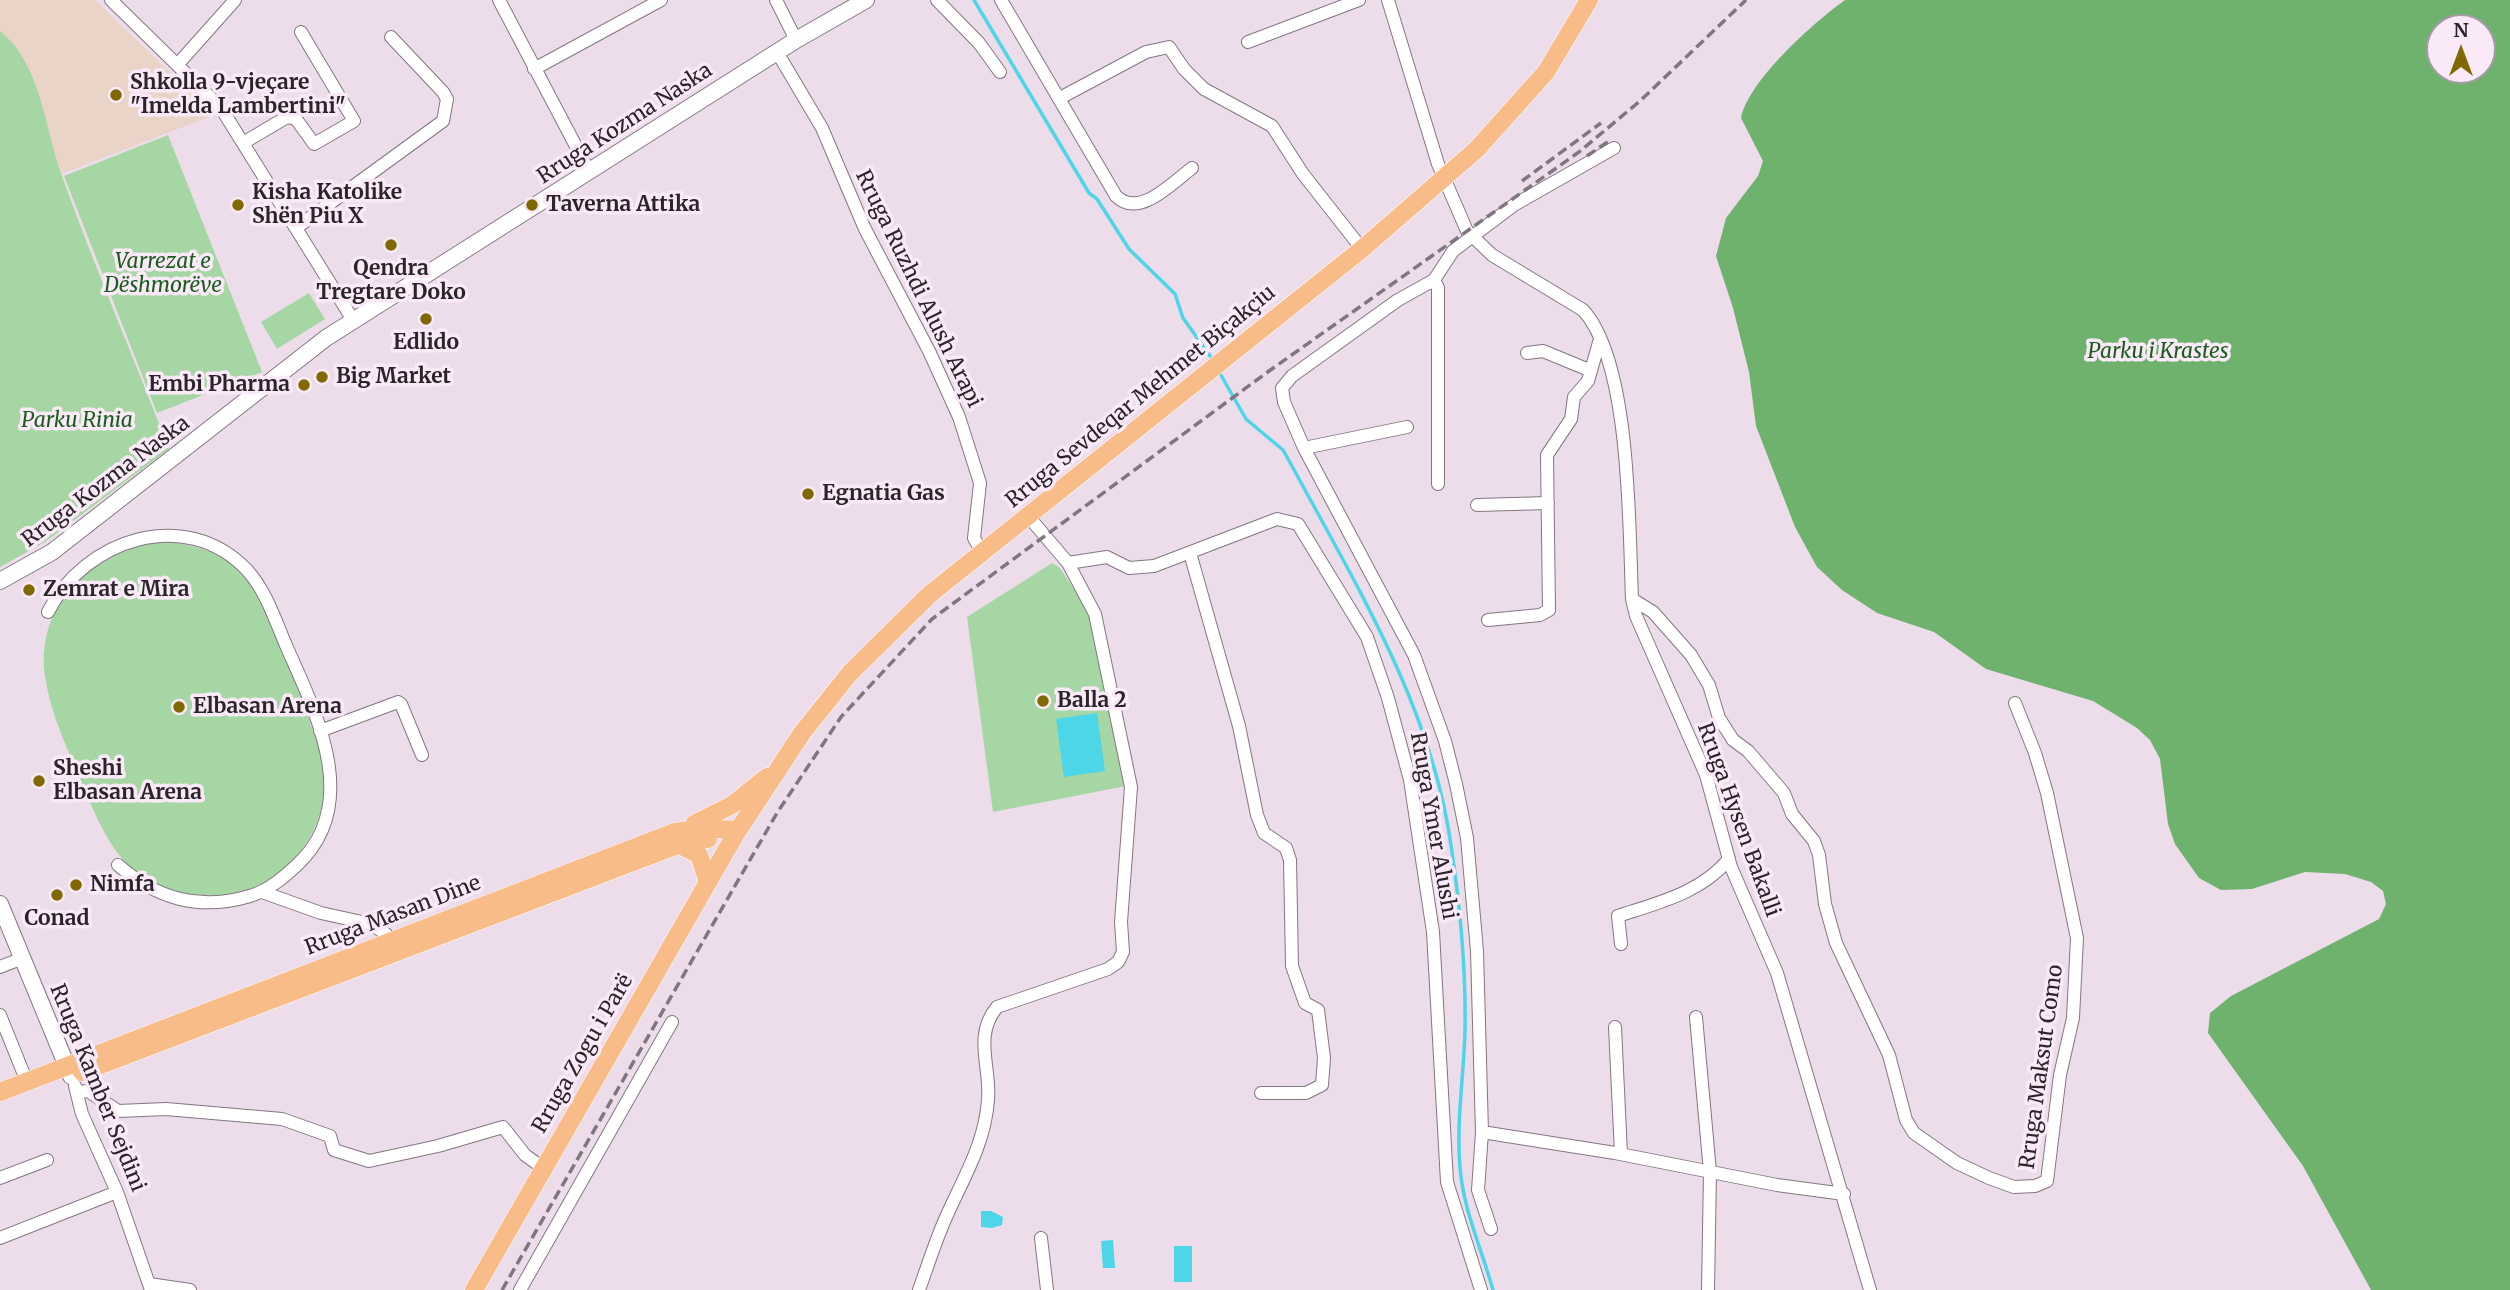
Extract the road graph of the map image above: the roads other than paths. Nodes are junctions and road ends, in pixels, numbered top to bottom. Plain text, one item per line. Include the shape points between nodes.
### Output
1 (111, 0) edge
2 (235, 0) edge
3 (499, 0) edge
4 (661, 0) edge
5 (776, 0) edge
6 (866, 0) edge
7 (937, 0) edge
8 (1001, 0) edge
9 (1359, 0) edge
10 (1388, 0) edge
11 (1589, 0) edge
12 (301, 32) dead end
13 (391, 37) dead end
14 (796, 40) junction
15 (1248, 42) dead end
16 (777, 52) junction
17 (178, 64) junction
18 (534, 69) junction
19 (1000, 72) dead end
20 (1060, 98) junction
21 (243, 143) junction
22 (1614, 148) dead end
23 (1192, 168) dead end
24 (589, 171) junction
25 (1443, 180) junction
26 (296, 228) junction
27 (1473, 238) junction
28 (1362, 249) junction
29 (1434, 280) junction
30 (353, 320) junction
31 (1600, 337) junction
32 (1527, 353) dead end
33 (1589, 370) junction
34 (1407, 428) dead end
35 (1304, 448) junction
36 (1438, 484) dead end
37 (1548, 503) junction
38 (1477, 505) dead end
39 (1028, 516) junction
40 (982, 552) junction
41 (1190, 553) junction
42 (1068, 563) junction
43 (0, 581) edge
44 (1632, 599) junction
45 (48, 612) dead end
46 (1488, 620) dead end
47 (2015, 703) dead end
48 (320, 731) junction
49 (422, 755) dead end
50 (776, 771) junction
51 (735, 835) junction
52 (678, 838) junction
53 (1728, 859) junction
54 (118, 865) dead end
55 (708, 882) junction
56 (262, 892) junction
57 (0, 904) edge
58 (389, 941) junction
59 (1621, 944) dead end
60 (23, 958) junction
61 (0, 967) edge
62 (0, 1015) edge
63 (1696, 1017) dead end
64 (672, 1022) dead end
65 (1615, 1027) dead end
66 (72, 1078) junction
67 (27, 1082) junction
68 (0, 1092) edge
69 (1261, 1094) dead end
70 (0, 1104) edge
71 (1482, 1132) junction
72 (1621, 1154) junction
73 (47, 1160) dead end
74 (543, 1168) junction
75 (1710, 1172) junction
76 (0, 1178) edge
77 (117, 1192) junction
78 (1843, 1194) junction
79 (1491, 1229) dead end
80 (0, 1238) edge
81 (1041, 1238) dead end
82 (150, 1287) edge
83 (190, 1290) edge
84 (474, 1290) edge
85 (520, 1290) edge
86 (919, 1290) edge
87 (1046, 1290) edge
88 (1481, 1290) edge
89 (1708, 1290) edge
90 (1870, 1290) edge

1 - 17 street
2 - 17 street
3 - 18 street
4 - 18 street
5 - 14 street
6 - 14 main road, Rruga Kozma Naska
7 - 19 street
8 - 20 street
9 - 15 street
10 - 25 street, Rruga Hysen Bakalli
11 - 25 main road, Rruga Sevdeqar Mehmet Biçakçiu via 1546,72
12 - 21 street via 354,121 314,144 296,120 287,117
13 - 26 street via 443,92 447,99 443,121
14 - 16 main road, Rruga Kozma Naska
16 - 24 main road, Rruga Kozma Naska
16 - 40 street, Rruga Ruzhdi Alush Arapi via 822,128 865,229 959,417 980,482 974,538
17 - 21 street via 221,108
18 - 24 street
20 - 23 street via 1123,203 1135,206 1147,201
20 - 28 street via 1146,52 1169,47 1204,89 1272,126
21 - 26 street
22 - 27 street via 1514,205
24 - 30 main road, Rruga Kozma Naska
25 - 27 street, Rruga Hysen Bakalli
25 - 28 main road, Rruga Sevdeqar Mehmet Biçakçiu
26 - 30 street
27 - 29 street via 1453,251
27 - 31 street, Rruga Hysen Bakalli via 1492,255 1583,310
28 - 39 main road, Rruga Sevdeqar Mehmet Biçakçiu
29 - 35 street via 1398,300 1284,383 1284,402
29 - 36 street via 1438,288
30 - 43 main road, Rruga Kozma Naska via 52,552
31 - 33 street
31 - 44 street, Rruga Hysen Bakalli via 1625,440
32 - 33 street via 1544,351
33 - 37 street via 1588,381 1574,397 1571,419 1547,454
34 - 35 street
35 - 71 street via 1414,655 1453,773 1467,838 1474,911
37 - 38 street
37 - 46 street via 1549,610 1541,615
39 - 40 main road, Rruga Sevdeqar Mehmet Biçakçiu
39 - 42 street
40 - 50 main road, Rruga Sevdeqar Mehmet Biçakçiu via 875,646 823,705
41 - 42 street, Rruga Ymer Alushi via 1154,566 1129,568 1107,557
41 - 69 street via 1239,726 1257,815 1264,833 1286,848 1290,860 1292,966 1305,1003 1318,1010 1322,1085 1306,1094
41 - 88 street, Rruga Ymer Alushi via 1277,519 1298,524 1367,637 1410,780 1433,932 1447,1182
42 - 86 street via 1095,614 1131,787 1123,952 1108,969 997,1007 992,1013 983,1039 988,1101 977,1152
44 - 47 street, Rruga Maksut Como via 1653,612 1691,655 1709,685 1719,718 1784,793 1814,841 1836,943 1885,1046 1914,1133 1957,1163 2014,1186 2035,1186 2047,1181 2077,981 2077,939 2047,793
44 - 53 street, Rruga Hysen Bakalli via 1644,637 1706,775
45 - 48 street via 75,572 115,546 163,537 217,549 245,569 260,587
48 - 49 street via 398,702
48 - 56 street via 331,771 326,821 302,860
50 - 51 main road, Rruga Sevdeqar Mehmet Biçakçiu
50 - 52 main road
51 - 52 main road, Rruga Masan Dine
51 - 55 main road, Rruga Zogu i Parë
52 - 55 main road via 699,855
52 - 58 main road, Rruga Masan Dine
52 - 66 main road, Rruga Masan Dine
53 - 59 street via 1715,875 1684,893 1618,916
53 - 78 street, Rruga Hysen Bakalli via 1777,973
54 - 56 street via 148,888 188,902 224,902
55 - 74 main road, Rruga Zogu i Parë
56 - 58 street via 321,914 371,924
57 - 60 main road, Rruga Kamber Sejdini
58 - 66 main road, Rruga Masan Dine
60 - 61 street
60 - 66 main road, Rruga Kamber Sejdini
62 - 67 street
63 - 75 street
64 - 85 street
65 - 72 street
66 - 67 main road
66 - 70 main road
66 - 74 street via 118,1111 166,1109 282,1119 330,1136 334,1150 369,1161 503,1128 525,1155
66 - 77 street, Rruga Kamber Sejdini via 82,1114
67 - 68 main road
71 - 72 street
71 - 79 street via 1478,1190
72 - 75 street
73 - 76 street
74 - 84 main road, Rruga Zogu i Parë
75 - 78 street
75 - 89 street
77 - 80 street
77 - 82 street, Rruga Kamber Sejdini
78 - 90 street, Rruga Hysen Bakalli
81 - 87 street
82 - 83 street

